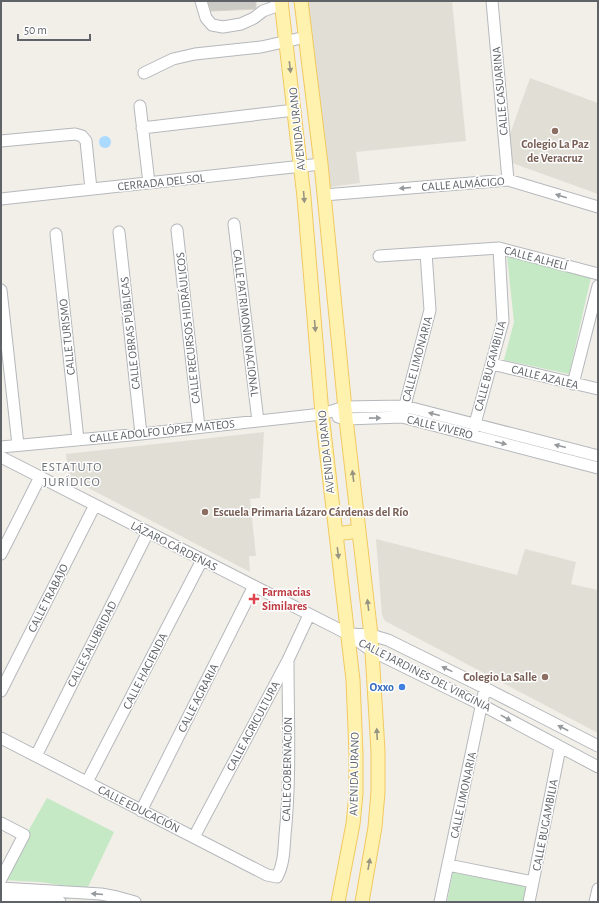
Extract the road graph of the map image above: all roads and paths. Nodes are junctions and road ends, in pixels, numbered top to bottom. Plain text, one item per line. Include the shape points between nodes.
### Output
1 (201, 1) edge
2 (301, 1) edge
3 (492, 1) edge
4 (282, 2) edge
5 (306, 37) junction
6 (287, 41) junction
7 (144, 73) dead end
8 (140, 106) dead end
9 (295, 110) junction
10 (142, 128) junction
11 (1, 141) edge
12 (321, 164) junction
13 (301, 166) junction
14 (508, 180) junction
15 (149, 183) junction
16 (91, 189) junction
17 (324, 195) junction
18 (1, 199) edge
19 (598, 207) edge
20 (234, 224) dead end
21 (177, 230) dead end
22 (119, 232) dead end
23 (56, 234) dead end
24 (499, 248) junction
25 (426, 253) junction
26 (379, 256) dead end
27 (598, 274) edge
28 (598, 286) edge
29 (1, 290) edge
30 (492, 364) junction
31 (573, 384) junction
32 (598, 389) edge
33 (404, 406) junction
34 (345, 413) junction
35 (322, 414) junction
36 (402, 417) junction
37 (258, 421) junction
38 (475, 424) junction
39 (199, 427) junction
40 (141, 434) junction
41 (472, 435) junction
42 (78, 440) junction
43 (540, 441) junction
44 (18, 445) junction
45 (1, 447) edge
46 (538, 452) junction
47 (584, 452) junction
48 (598, 456) edge
49 (1, 457) edge
50 (581, 463) junction
51 (598, 468) edge
52 (40, 477) junction
53 (95, 505) junction
54 (359, 531) junction
55 (148, 532) junction
56 (336, 534) junction
57 (1, 554) edge
58 (202, 560) junction
59 (254, 586) junction
60 (309, 614) junction
61 (348, 634) junction
62 (371, 635) junction
63 (372, 651) junction
64 (288, 660) junction
65 (485, 688) junction
66 (1, 691) edge
67 (482, 705) junction
68 (1, 738) edge
69 (598, 746) edge
70 (560, 748) junction
71 (36, 756) junction
72 (598, 767) edge
73 (87, 782) junction
74 (141, 811) junction
75 (1, 823) edge
76 (194, 837) junction
77 (448, 865) junction
78 (277, 877) joint
79 (1, 879) edge
80 (533, 882) junction
81 (1, 888) edge
82 (598, 889) edge
83 (1, 899) edge
84 (60, 902) edge
85 (135, 902) edge
86 (338, 902) edge
87 (362, 902) edge
88 (440, 902) edge
89 (529, 902) edge
90 (595, 902) edge

1 - 4 street via 206,18 212,25 223,27 241,24
2 - 5 main road, AVENIDA URANO
3 - 14 street, CALLE CASUARINA
4 - 6 main road, AVENIDA URANO
5 - 6 street
5 - 12 main road, AVENIDA URANO
6 - 7 street via 261,47 195,54 172,60
6 -> 9 main road, AVENIDA URANO
8 - 10 street
9 - 10 street
9 - 13 main road, AVENIDA URANO
10 - 15 street
11 - 16 street via 75,134 82,136 86,141
12 - 13 street, CERRADA DEL SOL
12 - 17 main road, AVENIDA URANO
13 - 15 street, CERRADA DEL SOL
13 -> 35 main road, AVENIDA URANO
14 -> 17 street, CALLE ALMÁCIGO
19 -> 14 street, CALLE ALMÁCIGO
15 - 16 street, CERRADA DEL SOL
16 - 18 street, CERRADA DEL SOL
17 - 34 main road, AVENIDA URANO
20 - 37 street, CALLE PATRIMONIO NACIONAL
21 - 39 street, CALLE RECURSOS HIDRÁULICOS
22 - 40 street, CALLE OBRAS PÚBLICAS
23 - 42 street, CALLE TURISMO
24 - 25 street, CALLE ALHELÍ
24 - 27 street, CALLE ALHELÍ
24 - 30 street, CALLE BUGAMBILIA via 503,321
25 - 26 street, CALLE ALHELÍ
25 - 33 street, CALLE LIMONARIA via 430,310
28 - 31 street
29 - 44 street
30 - 31 street, CALLE AZALEA
30 - 38 street, CALLE BUGAMBILIA
31 - 32 street, CALLE AZALEA
33 - 34 street, CALLE VIVERO
33 - 36 street, CALLE LIMONARIA
38 -> 33 street, CALLE VIVERO
34 - 35 street, CALLE VIVERO
34 -> 36 street, CALLE VIVERO
54 -> 34 main road, AVENIDA URANO
35 - 37 street, CALLE ADOLFO LÓPEZ MATEOS
35 - 56 main road, AVENIDA URANO
36 - 41 street, CALLE VIVERO
37 - 39 street, CALLE ADOLFO LÓPEZ MATEOS
38 - 41 street, CALLE BUGAMBILIA
38 - 43 street, CALLE VIVERO
39 - 40 street, CALLE ADOLFO LÓPEZ MATEOS
40 - 42 street, CALLE ADOLFO LÓPEZ MATEOS
41 -> 46 street, CALLE VIVERO
42 - 44 street, CALLE ADOLFO LÓPEZ MATEOS
43 - 46 street
47 -> 43 street, CALLE VIVERO
44 - 45 street, CALLE ADOLFO LÓPEZ MATEOS
46 - 50 street, CALLE VIVERO
47 - 48 street, CALLE VIVERO
47 - 50 street
49 - 52 street, LÁZARO CÁRDENAS
50 - 51 street, CALLE VIVERO
52 - 53 street, LÁZARO CÁRDENAS
52 - 57 street
53 - 55 street, LÁZARO CÁRDENAS
53 - 66 street, CALLE TRABAJO
54 - 56 main road
62 -> 54 main road, AVENIDA URANO
55 - 58 street, LÁZARO CÁRDENAS
55 - 71 street, CALLE SALUBRIDAD
56 -> 61 main road, AVENIDA URANO
58 - 59 street, LÁZARO CÁRDENAS
58 - 73 street, CALLE HACIENDA
59 - 60 street, LÁZARO CÁRDENAS
59 - 74 street, CALLE AGRARIA
60 - 61 street, LÁZARO CÁRDENAS
60 - 64 street, CALLE AGRICULTURA
61 - 62 street, CALLE JARDINES DEL VIRGINIA
61 - 63 street, CALLE JARDINES DEL VIRGINIA
61 - 86 main road, AVENIDA URANO via 353,680 356,786 353,824
62 - 63 main road, AVENIDA URANO
65 -> 62 street, CALLE JARDINES DEL VIRGINIA via 388,640
63 - 67 street, CALLE JARDINES DEL VIRGINIA
87 -> 63 main road, AVENIDA URANO via 376,827 378,792
64 - 76 street, CALLE AGRICULTURA
64 - 78 street, CALLE GOBERNACIÓN via 287,818 283,860
65 - 67 street, CALLE LIMONARIA
69 -> 65 street, CALLE JARDINES DEL VIRGINIA
67 -> 70 street, CALLE JARDINES DEL VIRGINIA
67 - 77 street, CALLE LIMONARIA
68 - 71 street, CALLE EDUCACIÓN
70 - 72 street, CALLE JARDINES DEL VIRGINIA
70 - 80 street, CALLE BUGAMBILIA
71 - 73 street, CALLE EDUCACIÓN
73 - 74 street, CALLE EDUCACIÓN
74 - 76 street, CALLE EDUCACIÓN
75 - 79 street via 24,835
76 - 78 street, CALLE EDUCACIÓN via 267,875
77 - 80 street
77 - 88 street, CALLE LIMONARIA
80 - 89 street, CALLE BUGAMBILIA
85 -> 81 street via 101,894
82 - 90 street
83 - 84 street

